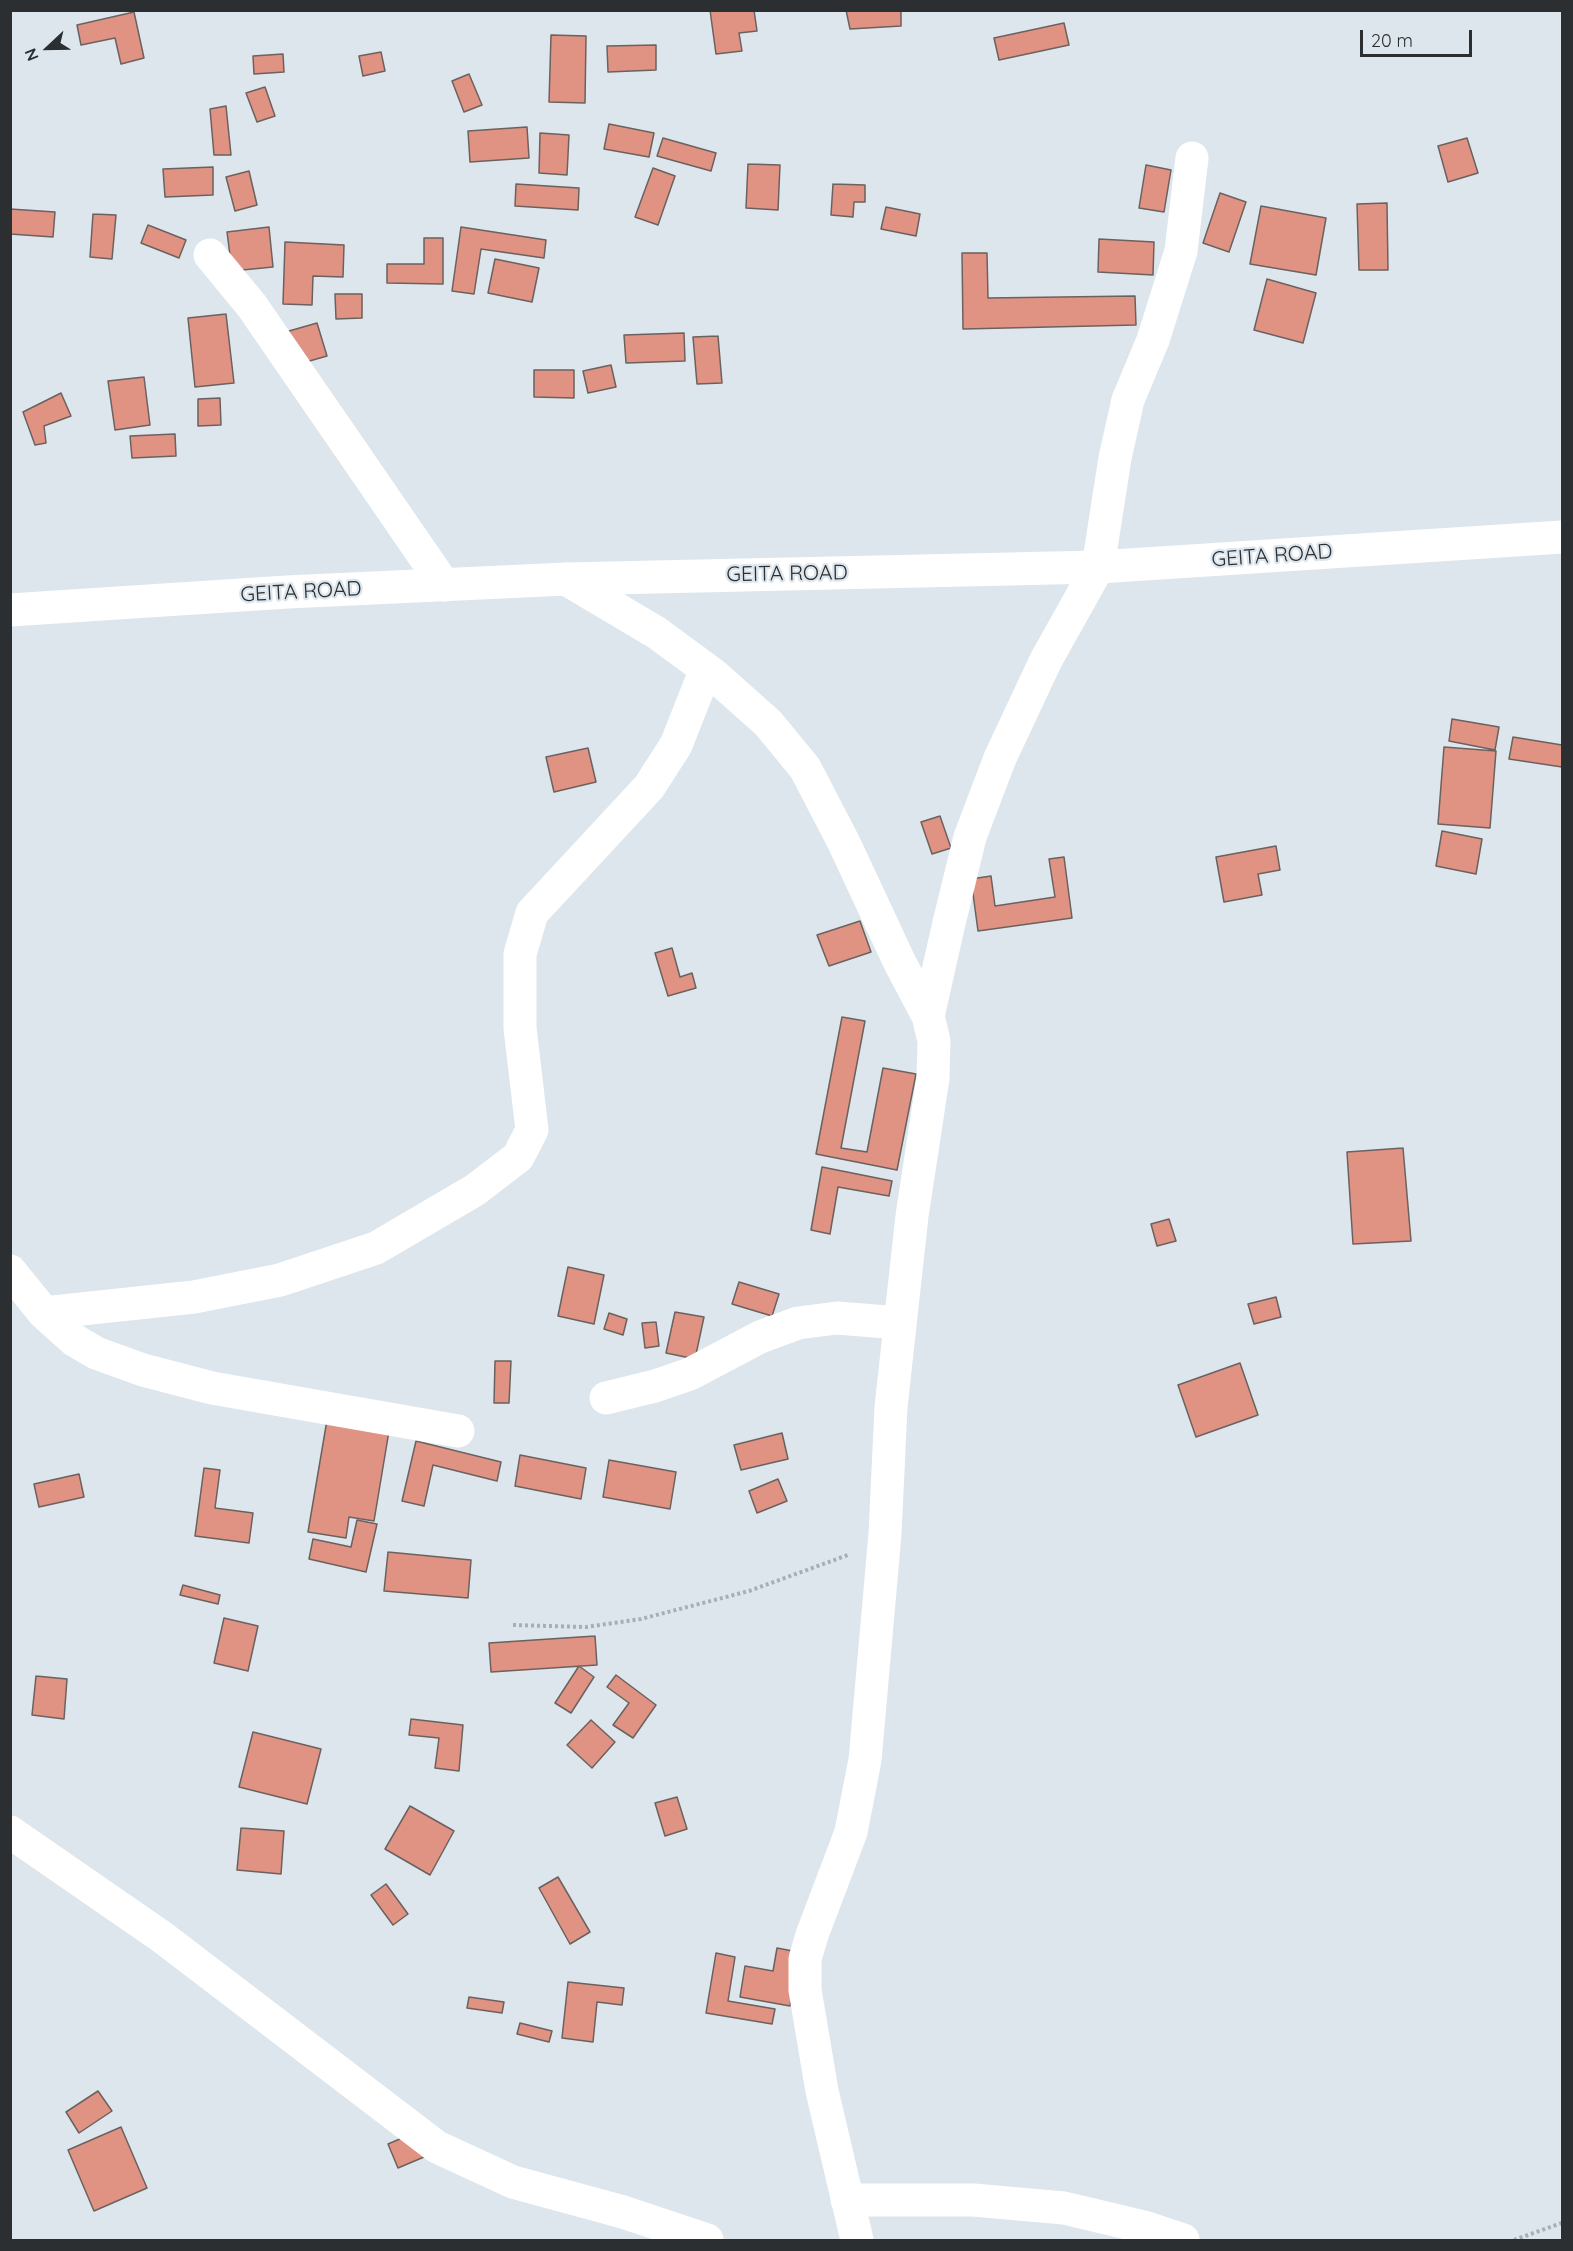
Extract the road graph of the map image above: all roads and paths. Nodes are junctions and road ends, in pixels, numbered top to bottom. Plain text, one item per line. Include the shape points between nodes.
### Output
1 (1192, 158) dead end
2 (210, 255) dead end
3 (1563, 537) edge
4 (1098, 567) junction
5 (566, 579) junction
6 (444, 585) junction
7 (10, 610) edge
8 (706, 669) junction
9 (928, 1016) junction
10 (10, 1271) edge
11 (44, 1313) junction
12 (900, 1323) junction
13 (606, 1398) dead end
14 (458, 1431) dead end
15 (885, 1541) junction
16 (513, 1625) dead end
17 (10, 1832) edge
18 (847, 2200) junction
19 (1563, 2223) edge
20 (707, 2241) edge
21 (857, 2241) edge
22 (1183, 2241) edge
23 (1514, 2241) edge

1 - 4 main road via 1181,251 1153,340 1128,400
2 - 6 main road via 252,306
3 - 4 main road, GEITA ROAD
4 - 5 main road, GEITA ROAD
4 - 9 main road via 1046,660 1000,758 974,827
5 - 6 main road, GEITA ROAD
5 - 8 main road via 657,633
6 - 7 main road, GEITA ROAD
8 - 9 main road via 768,723 805,768
8 - 11 main road via 676,745 649,788 532,913 520,954 520,1028 532,1130 518,1157 475,1190 376,1248 291,1276 194,1298
9 - 12 main road via 934,1041 933,1078
10 - 11 main road
11 - 14 main road via 74,1340 96,1353 143,1370 212,1388
12 - 13 main road via 837,1318 798,1323 760,1337 690,1374
12 - 15 main road via 891,1407
15 - 16 path via 749,1591 641,1619 586,1627
15 - 18 main road via 865,1760 851,1832 805,1959 805,1990 822,2091
17 - 20 main road via 162,1937 437,2147 513,2182 623,2212
18 - 21 main road
18 - 22 main road via 973,2200 1064,2208
19 - 23 path

